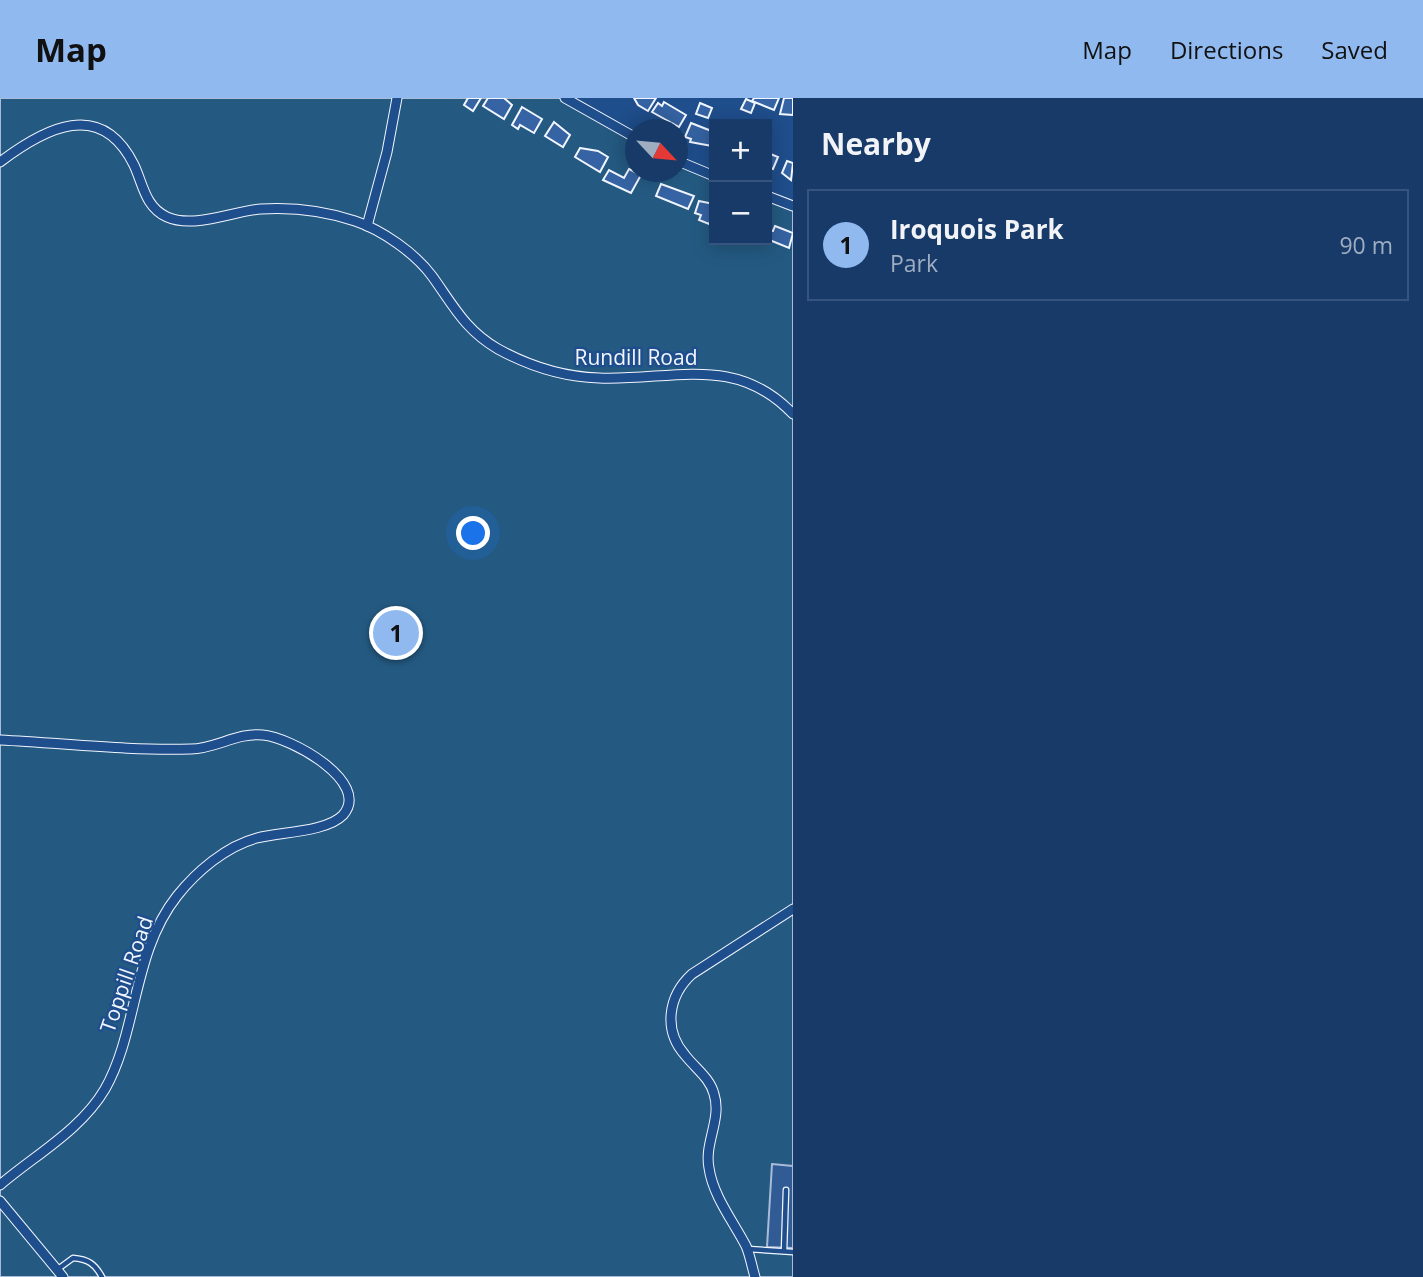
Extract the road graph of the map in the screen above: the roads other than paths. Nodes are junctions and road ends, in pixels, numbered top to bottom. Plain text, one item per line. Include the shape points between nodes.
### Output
1 (397, 98) edge
2 (565, 98) edge
3 (625, 132) edge
4 (0, 162) edge
5 (688, 165) edge
6 (709, 174) edge
7 (772, 198) edge
8 (793, 206) edge
9 (367, 226) junction
10 (793, 414) edge
11 (0, 740) edge
12 (793, 909) edge
13 (0, 1185) edge
14 (786, 1190) dead end
15 (0, 1201) edge
16 (747, 1248) junction
17 (783, 1251) junction
18 (793, 1252) edge
19 (61, 1273) edge
20 (102, 1277) edge
21 (755, 1277) edge

1 - 9 street
2 - 3 street
4 - 9 street, Rundill Road via 35,135 53,127 85,123 107,131 122,145 148,199 168,217 186,220 260,209 297,209
5 - 6 street
7 - 8 street
9 - 10 street, Rundill Road via 407,251 482,340 524,361 564,374 597,378 727,375 755,383
11 - 13 street, Toppill Road via 191,750 264,735 283,740 314,759 346,783 351,794 347,809 337,820 247,841 183,889 155,934 105,1088 81,1118
12 - 16 street via 692,974 680,988 671,1011 677,1045 708,1080 715,1096 709,1171
14 - 17 lane
15 - 19 street
16 - 17 lane
16 - 21 street
17 - 18 lane
19 - 20 lane via 73,1258 85,1258

